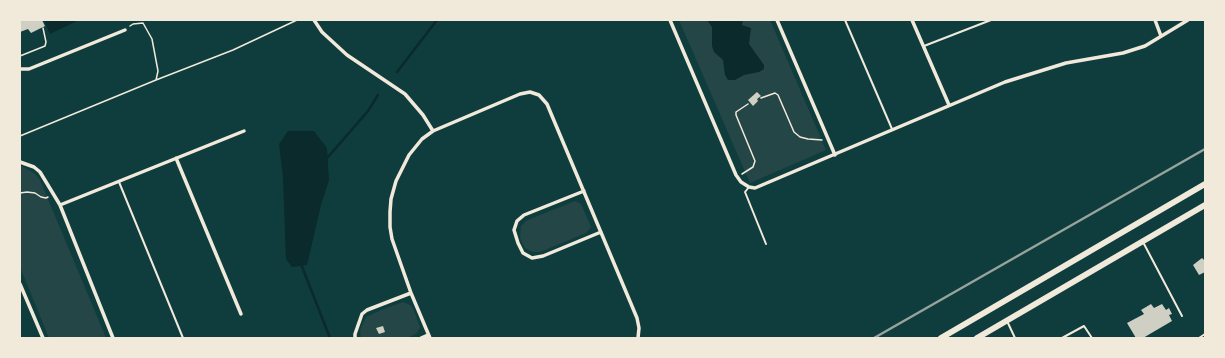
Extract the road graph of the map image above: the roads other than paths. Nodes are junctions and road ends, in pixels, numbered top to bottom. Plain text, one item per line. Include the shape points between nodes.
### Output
1 (314, 20) edge
2 (670, 20) edge
3 (777, 20) edge
4 (845, 20) edge
5 (912, 20) edge
6 (991, 20) edge
7 (1155, 20) edge
8 (1188, 20) edge
9 (125, 30) road end
10 (1161, 36) junction
11 (923, 47) junction
12 (20, 69) edge
13 (949, 105) junction
14 (892, 130) junction
15 (244, 131) dead end
16 (433, 131) junction
17 (835, 155) junction
18 (176, 158) junction
19 (20, 162) edge
20 (119, 181) junction
21 (1205, 184) edge
22 (749, 187) junction
23 (584, 191) junction
24 (60, 205) junction
25 (1205, 205) edge
26 (601, 232) junction
27 (1143, 241) junction
28 (766, 244) dead end
29 (20, 284) edge
30 (411, 293) junction
31 (241, 314) dead end
32 (1182, 316) dead end
33 (1006, 320) junction
34 (1205, 334) edge
35 (429, 336) edge
36 (43, 338) edge
37 (113, 338) edge
38 (183, 338) edge
39 (355, 338) edge
40 (421, 338) edge
41 (638, 338) edge
42 (941, 338) edge
43 (977, 338) edge
44 (1015, 338) edge
45 (1062, 338) edge
46 (1092, 338) edge
47 (1199, 338) edge

1 - 16 street via 322,32 347,55 405,94
2 - 22 street via 736,175
3 - 17 street
4 - 14 lane
5 - 11 street
6 - 11 lane
7 - 10 street
8 - 10 street
9 - 12 street via 29,69
10 - 13 street via 1145,46 1123,53 1066,63 1020,77
11 - 13 street
13 - 14 street
14 - 17 street
15 - 18 street
16 - 23 street via 520,94 530,92 539,95 547,104
16 - 30 street via 422,139 409,155 396,181 391,199 392,239
17 - 22 street via 760,187
18 - 20 street
18 - 31 street
19 - 24 street via 40,172
20 - 24 street
20 - 38 lane
21 - 42 main road
22 - 28 lane via 745,192
23 - 26 street
23 - 26 street via 524,215 517,221 514,230 518,243 523,253 532,258 543,256
24 - 37 street
25 - 27 main road
26 - 41 street via 637,318
27 - 32 lane
27 - 33 main road
29 - 36 street
30 - 35 street
30 - 39 street via 362,314
33 - 43 main road
33 - 44 lane
34 - 47 lane
35 - 40 street
45 - 46 lane via 1084,326

